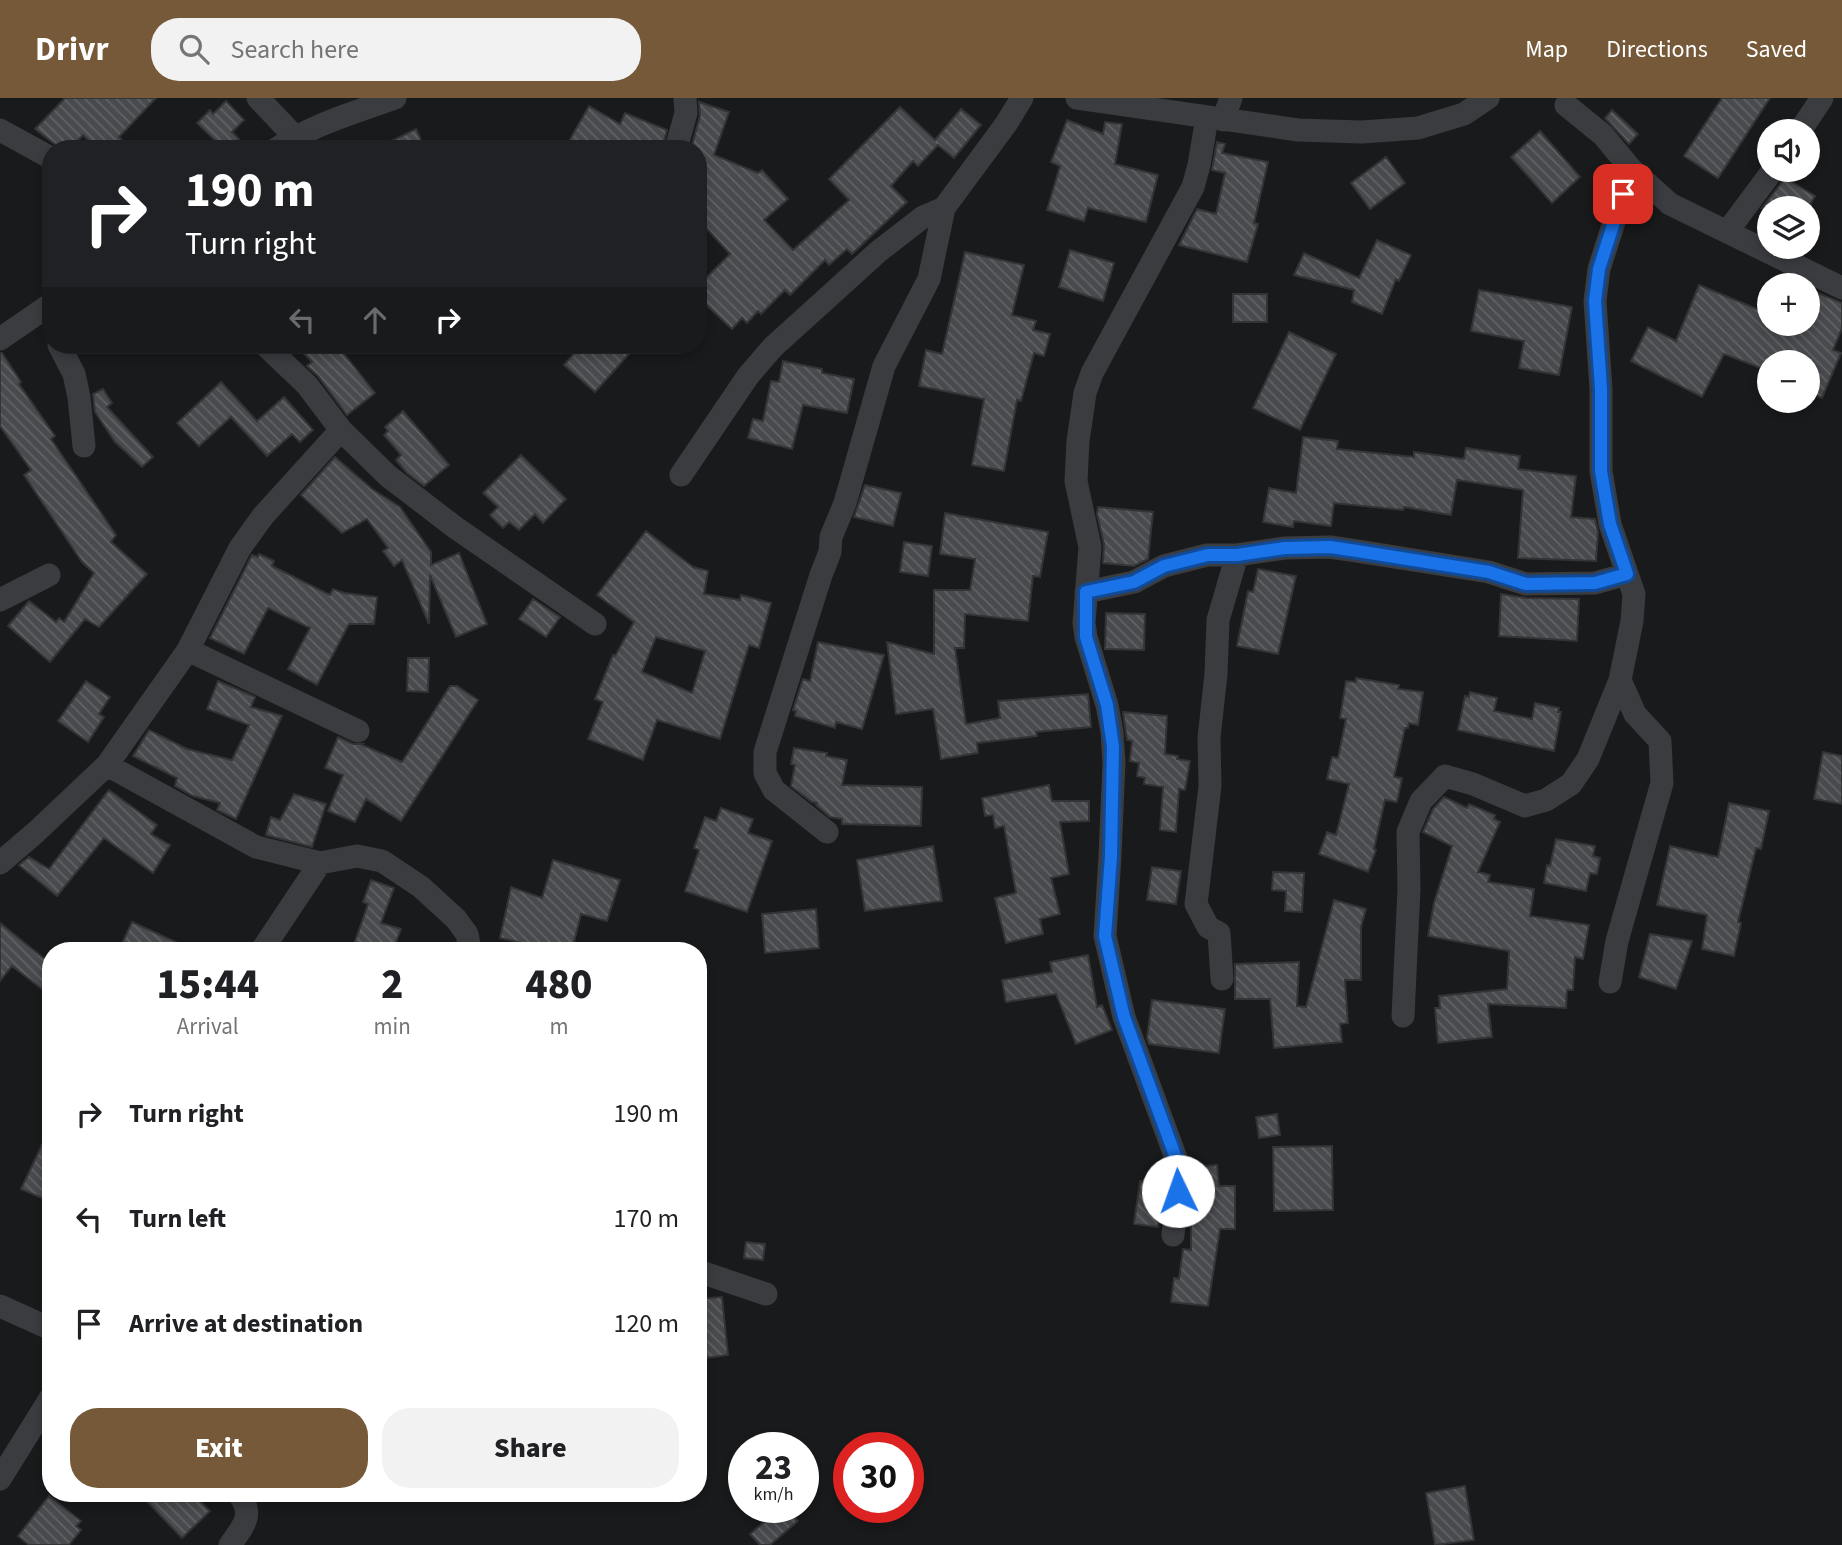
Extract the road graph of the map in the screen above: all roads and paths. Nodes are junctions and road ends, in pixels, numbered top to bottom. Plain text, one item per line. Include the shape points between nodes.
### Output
1 (258, 98) edge
2 (395, 98) edge
3 (685, 98) edge
4 (1022, 98) edge
5 (1077, 98) edge
6 (1231, 98) edge
7 (1488, 98) edge
8 (1822, 98) edge
9 (1566, 105) dead end
10 (1215, 119) junction
11 (1808, 119) edge
12 (0, 130) edge
13 (283, 140) edge
14 (291, 140) edge
15 (678, 140) edge
16 (42, 153) edge
17 (1631, 169) junction
18 (1764, 182) edge
19 (944, 208) junction
20 (1727, 232) junction
21 (1842, 288) edge
22 (42, 317) edge
23 (0, 339) edge
24 (64, 354) edge
25 (274, 354) edge
26 (341, 430) junction
27 (84, 446) dead end
28 (681, 475) dead end
29 (1237, 555) junction
30 (1627, 574) junction
31 (49, 575) dead end
32 (1086, 592) junction
33 (0, 600) edge
34 (595, 624) dead end
35 (188, 650) junction
36 (1620, 680) junction
37 (358, 732) dead end
38 (107, 765) junction
39 (827, 832) dead end
40 (0, 863) edge
41 (320, 863) junction
42 (266, 942) edge
43 (468, 942) edge
44 (1222, 979) dead end
45 (1610, 982) dead end
46 (1403, 1016) dead end
47 (1173, 1235) dead end
48 (707, 1274) edge
49 (766, 1294) dead end
50 (0, 1306) edge
51 (42, 1325) edge
52 (42, 1411) edge
53 (0, 1479) edge
54 (245, 1502) edge
55 (230, 1545) edge

1 - 13 street
2 - 14 street via 335,118
3 - 15 street
4 - 19 street
5 - 10 street
6 - 10 street
7 - 10 street via 1464,114 1418,128 1298,130
8 - 11 street
9 - 17 street via 1603,135
10 - 32 street via 1193,187 1085,393 1076,472 1090,547
12 - 16 street
17 - 20 street via 1670,204
17 - 30 street via 1599,269 1595,301 1601,471 1610,524
18 - 20 street
19 - 28 street via 923,217 879,251 773,346
19 - 39 street via 929,279 884,366 765,752 765,773 774,790
20 - 21 street
22 - 23 street
24 - 27 street via 74,374
25 - 26 street via 307,385
26 - 34 street via 427,506
26 - 35 street via 240,548
29 - 30 street via 1330,547 1489,572 1526,584 1595,583
29 - 32 street via 1208,555 1164,566 1134,582
29 - 44 street via 1218,621 1210,786 1196,904 1208,927 1219,933
30 - 36 street via 1633,607
31 - 33 street
32 - 47 street via 1086,637 1107,705 1114,763 1105,936 1124,1017 1180,1169
35 - 37 street
35 - 38 street
36 - 45 street via 1635,713 1660,741 1662,783
36 - 46 street via 1588,759 1571,784 1546,800 1525,806 1445,776 1421,801 1408,832
38 - 40 street
38 - 41 street via 256,847
41 - 42 street
41 - 43 street via 358,856 382,861 421,887 456,919
48 - 49 street
50 - 51 street
52 - 53 street
54 - 55 street via 248,1514

